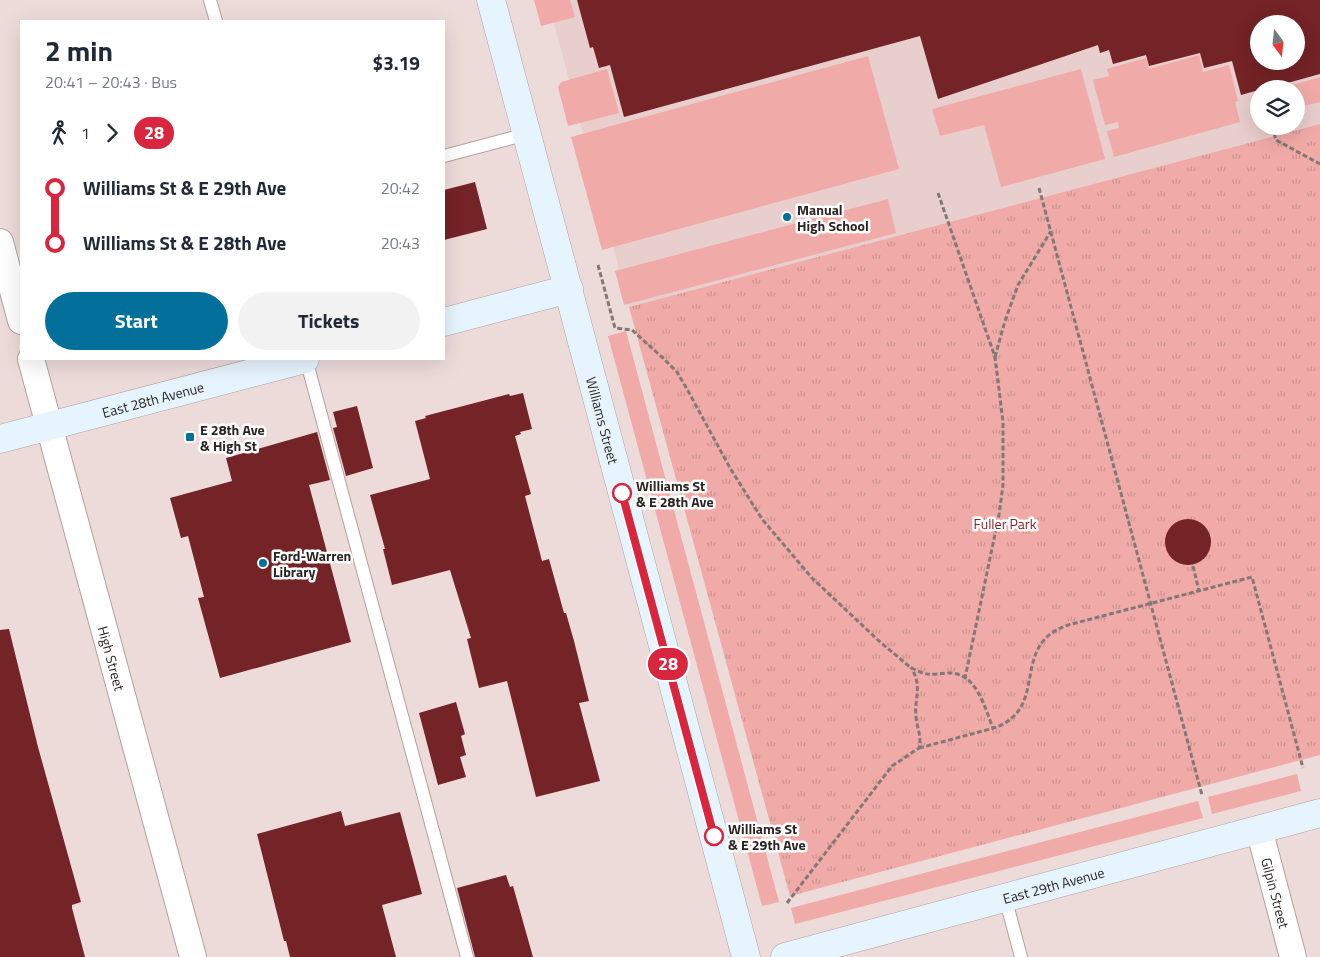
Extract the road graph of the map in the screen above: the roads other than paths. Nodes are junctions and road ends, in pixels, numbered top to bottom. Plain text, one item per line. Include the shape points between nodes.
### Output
1 (210, 0) edge
2 (491, 0) edge
3 (216, 20) edge
4 (527, 134) junction
5 (445, 156) edge
6 (0, 242) edge
7 (568, 289) junction
8 (20, 317) edge
9 (445, 322) edge
10 (31, 360) edge
11 (302, 360) edge
12 (306, 360) edge
13 (49, 426) junction
14 (0, 439) edge
15 (1320, 813) edge
16 (1259, 830) junction
17 (1005, 897) junction
18 (194, 957) edge
19 (467, 957) edge
20 (746, 957) edge
21 (785, 957) edge
22 (1021, 957) edge
23 (1293, 957) edge

1 - 3 lane
2 - 4 street, Williams Street
4 - 5 lane
4 - 7 street, Williams Street
6 - 8 street
7 - 9 street
7 - 20 street, Williams Street
10 - 13 street, High Street
11 - 13 street, East 28th Avenue
12 - 19 lane
13 - 14 street, East 28th Avenue
13 - 18 street, High Street
15 - 16 street, East 29th Avenue
16 - 17 street, East 29th Avenue
16 - 23 street, Gilpin Street
17 - 21 street, East 29th Avenue
17 - 22 lane

